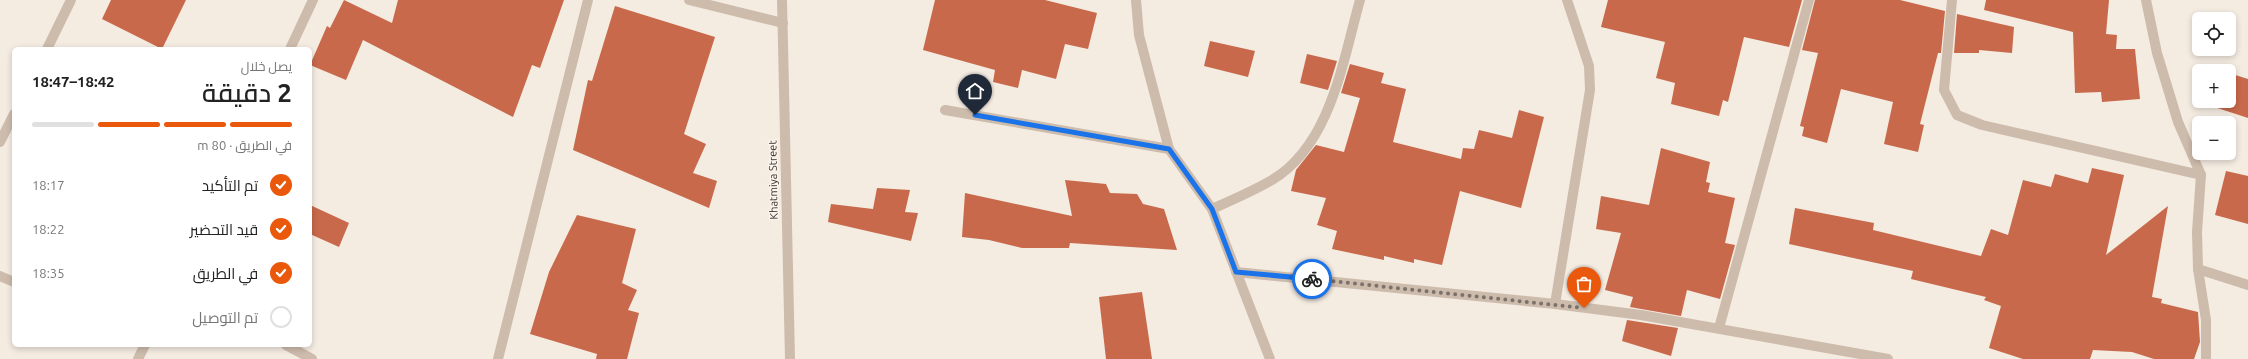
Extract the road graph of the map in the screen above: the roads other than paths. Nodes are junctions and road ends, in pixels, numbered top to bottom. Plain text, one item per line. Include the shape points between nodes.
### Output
1 (71, 0) edge
2 (313, 0) edge
3 (588, 0) edge
4 (689, 0) edge
5 (782, 0) edge
6 (1136, 0) edge
7 (1360, 0) edge
8 (1567, 0) edge
9 (1809, 0) edge
10 (1952, 0) edge
11 (2146, 0) edge
12 (782, 23) junction
13 (48, 47) edge
14 (291, 47) edge
15 (945, 110) dead end
16 (12, 118) edge
17 (0, 142) edge
18 (1169, 149) junction
19 (2201, 175) junction
20 (1212, 209) junction
21 (2198, 269) junction
22 (1236, 272) junction
23 (0, 276) edge
24 (12, 281) edge
25 (2248, 285) edge
26 (1555, 304) junction
27 (1719, 328) junction
28 (144, 347) edge
29 (290, 347) edge
30 (138, 359) edge
31 (312, 359) edge
32 (498, 359) edge
33 (790, 359) edge
34 (1270, 359) edge
35 (1888, 359) edge
36 (2206, 359) edge

1 - 13 street
2 - 14 street
3 - 32 street
4 - 12 street
5 - 12 street, Khatmiya Street
6 - 18 street via 1139,35
7 - 20 street via 1330,104 1316,136 1297,161 1273,179
8 - 26 street via 1590,66 1590,90
9 - 27 street
10 - 19 street via 1944,90 1957,115 1982,125
11 - 19 street via 2156,53 2176,116
12 - 33 street, Khatmiya Street
15 - 18 street
16 - 17 street
18 - 20 street
19 - 21 street via 2197,232
20 - 22 street
21 - 25 street
21 - 36 street via 2206,320
22 - 26 street
22 - 34 street
23 - 24 street
26 - 27 street
27 - 35 street
28 - 30 street
29 - 31 street

